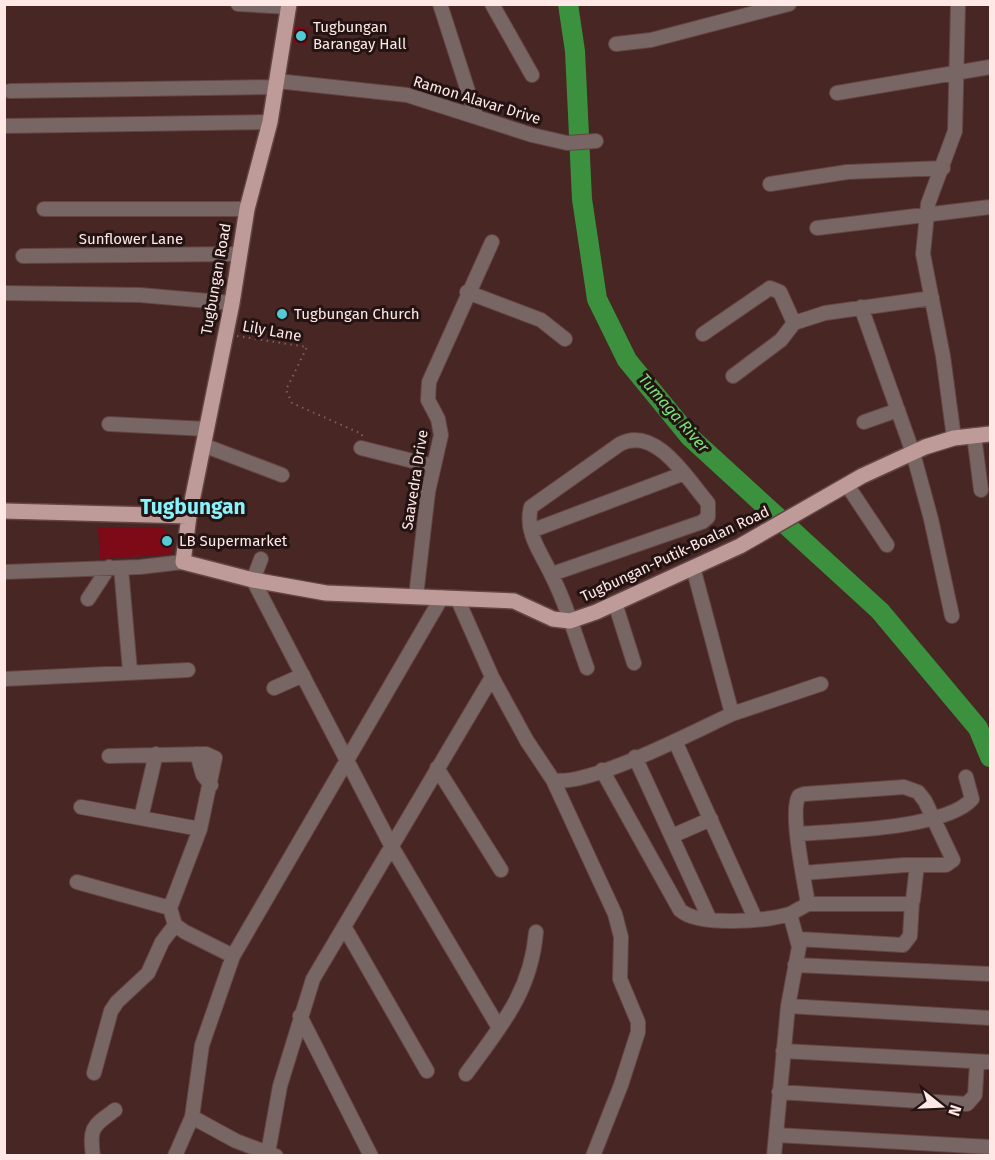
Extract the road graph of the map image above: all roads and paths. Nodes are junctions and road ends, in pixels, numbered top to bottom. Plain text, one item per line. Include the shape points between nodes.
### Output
1 (238, 4) edge
2 (440, 4) edge
3 (492, 4) edge
4 (789, 4) edge
5 (958, 4) edge
6 (289, 6) edge
7 (616, 44) dead end
8 (990, 67) edge
9 (958, 74) junction
10 (532, 75) dead end
11 (276, 84) junction
12 (10, 91) dead end
13 (837, 93) dead end
14 (476, 117) junction
15 (270, 122) junction
16 (4, 126) edge
17 (596, 141) dead end
18 (943, 168) junction
19 (770, 184) dead end
20 (990, 207) edge
21 (44, 209) dead end
22 (247, 209) junction
23 (925, 215) junction
24 (817, 228) dead end
25 (492, 242) dead end
26 (239, 254) junction
27 (23, 256) dead end
28 (467, 292) junction
29 (4, 293) edge
30 (932, 298) junction
31 (232, 303) junction
32 (861, 307) junction
33 (794, 323) junction
34 (225, 334) junction
35 (703, 334) dead end
36 (565, 339) dead end
37 (733, 376) dead end
38 (898, 410) junction
39 (864, 422) dead end
40 (109, 424) dead end
41 (207, 429) junction
42 (990, 434) edge
43 (974, 435) junction
44 (954, 438) junction
45 (203, 445) junction
46 (361, 448) joint
47 (913, 453) junction
48 (433, 466) junction
49 (682, 474) junction
50 (282, 475) dead end
51 (847, 485) junction
52 (981, 490) dead end
53 (4, 511) edge
54 (189, 516) junction
55 (531, 531) junction
56 (887, 545) dead end
57 (261, 559) dead end
58 (183, 562) junction
59 (693, 567) junction
60 (115, 568) junction
61 (4, 572) edge
62 (552, 574) junction
63 (253, 580) junction
64 (416, 596) junction
65 (449, 597) junction
66 (88, 600) dead end
67 (615, 603) junction
68 (952, 616) dead end
69 (570, 621) junction
70 (634, 663) dead end
71 (587, 668) dead end
72 (188, 670) dead end
73 (130, 672) junction
74 (303, 675) junction
75 (492, 677) junction
76 (4, 679) edge
77 (821, 684) dead end
78 (274, 688) dead end
79 (732, 714) junction
80 (675, 741) junction
81 (156, 754) junction
82 (109, 756) dead end
83 (346, 757) junction
84 (635, 757) junction
85 (437, 768) junction
86 (602, 770) junction
87 (966, 777) dead end
88 (553, 780) junction
89 (81, 807) dead end
90 (141, 819) junction
91 (711, 819) junction
92 (934, 819) junction
93 (200, 829) junction
94 (797, 834) junction
95 (672, 836) junction
96 (392, 847) junction
97 (917, 865) junction
98 (501, 870) dead end
99 (803, 873) junction
100 (77, 882) dead end
101 (912, 902) junction
102 (808, 904) junction
103 (170, 908) junction
104 (790, 914) junction
105 (756, 918) junction
106 (710, 921) junction
107 (175, 925) junction
108 (345, 928) junction
109 (536, 932) dead end
110 (798, 939) junction
111 (233, 956) junction
112 (795, 965) junction
113 (990, 974) edge
114 (788, 1006) junction
115 (300, 1016) junction
116 (990, 1018) edge
117 (499, 1028) junction
118 (783, 1051) junction
119 (984, 1062) edge
120 (427, 1071) dead end
121 (94, 1073) dead end
122 (466, 1074) dead end
123 (779, 1092) junction
124 (115, 1110) dead end
125 (192, 1117) junction
126 (776, 1135) junction
127 (990, 1147) edge
128 (272, 1154) edge
129 (93, 1155) edge
130 (176, 1155) edge
131 (371, 1155) edge
132 (593, 1155) edge
133 (774, 1155) edge

1 - 6 street
2 - 14 street
3 - 10 street
4 - 7 street via 651,40
5 - 9 street
6 - 11 main road, Tugbungan Road
8 - 9 street
9 - 13 street
9 - 18 street via 955,131
11 - 12 street, Ramon Alavar Drive
11 - 14 street, Ramon Alavar Drive via 407,94
11 - 15 main road, Tugbungan Road
14 - 17 street, Ramon Alavar Drive via 567,143
15 - 16 street
15 - 22 main road, Tugbungan Road
18 - 19 street via 847,172
18 - 23 street
20 - 23 street
21 - 22 street
22 - 26 main road, Tugbungan Road
23 - 24 street
23 - 30 street via 923,254
25 - 28 street, Saavedra Drive
26 - 27 street, Sunflower Lane
26 - 31 main road, Tugbungan Road
28 - 36 street via 541,320
28 - 48 street, Saavedra Drive via 429,382 429,400 441,428
29 - 31 street via 140,295
30 - 32 street
30 - 44 street
31 - 34 main road, Tugbungan Road
32 - 33 street via 812,315
32 - 38 street
33 - 35 street via 780,292 770,288
33 - 37 street via 781,340
34 - 41 main road, Tugbungan Road
34 - 46 path, Lily Lane via 307,347 286,390 292,403 362,434
38 - 39 street
38 - 47 street
40 - 41 street
41 - 45 main road, Tugbungan Road
42 - 43 main road, Tugbungan-Putik-Boalan Road
43 - 44 main road, Tugbungan-Putik-Boalan Road
43 - 52 street
44 - 47 main road, Tugbungan-Putik-Boalan Road
45 - 50 street
45 - 54 main road, Tugbungan Road
46 - 48 street
47 - 51 main road, Tugbungan-Putik-Boalan Road
47 - 68 street
48 - 64 street, Saavedra Drive
49 - 55 street
49 - 55 street via 648,441 628,440 536,501 528,517
49 - 62 street via 708,503 708,517 702,522
51 - 56 street
51 - 59 main road, Tugbungan-Putik-Boalan Road via 769,532
53 - 54 main road
54 - 58 main road, Tugbungan Road
55 - 62 street via 540,557
57 - 63 street
58 - 60 street
58 - 63 main road, Tugbungan-Putik-Boalan Road
59 - 67 main road, Tugbungan-Putik-Boalan Road
59 - 79 street
60 - 61 street
60 - 66 street
60 - 73 street
62 - 69 street
63 - 64 main road, Tugbungan-Putik-Boalan Road via 326,593
63 - 74 street
64 - 65 main road, Tugbungan-Putik-Boalan Road
65 - 69 main road, Tugbungan-Putik-Boalan Road via 514,600 553,619
65 - 75 street
65 - 83 street
67 - 69 main road, Tugbungan-Putik-Boalan Road
67 - 70 street
69 - 71 street
72 - 73 street
73 - 76 street
74 - 78 street
74 - 83 street
75 - 85 street
75 - 88 street
77 - 79 street
79 - 80 street
80 - 84 street
80 - 91 street
81 - 82 street
81 - 90 street
81 - 93 street via 196,754 211,785
83 - 96 street
83 - 111 street
84 - 86 street
84 - 95 street
85 - 96 street
85 - 98 street
86 - 88 street
86 - 106 street via 680,910 694,919
87 - 92 street via 972,799
88 - 132 street via 615,914 621,937 620,979 639,1027
89 - 90 street
90 - 93 street
91 - 95 street
91 - 105 street
92 - 94 street
92 - 94 street via 918,792 904,787 804,794 796,800
92 - 97 street via 953,862
93 - 103 street
94 - 99 street
95 - 106 street
96 - 108 street
96 - 117 street
97 - 99 street
97 - 101 street
99 - 102 street
100 - 103 street
101 - 102 street
101 - 110 street via 910,936 903,945
102 - 104 street
103 - 107 street
104 - 105 street
104 - 110 street
105 - 106 street
107 - 111 street
107 - 121 street via 148,973 111,1011
108 - 115 street via 314,979
108 - 120 street
109 - 117 street via 528,978
110 - 112 street
111 - 125 street via 202,1045
112 - 113 street
112 - 114 street
114 - 116 street
114 - 118 street
115 - 128 street via 280,1086
115 - 131 street
117 - 122 street
118 - 119 street
118 - 123 street
119 - 123 street via 975,1095 967,1104
123 - 126 street
124 - 129 street via 92,1128
125 - 128 street via 228,1137
125 - 130 street
126 - 127 street
126 - 133 street

